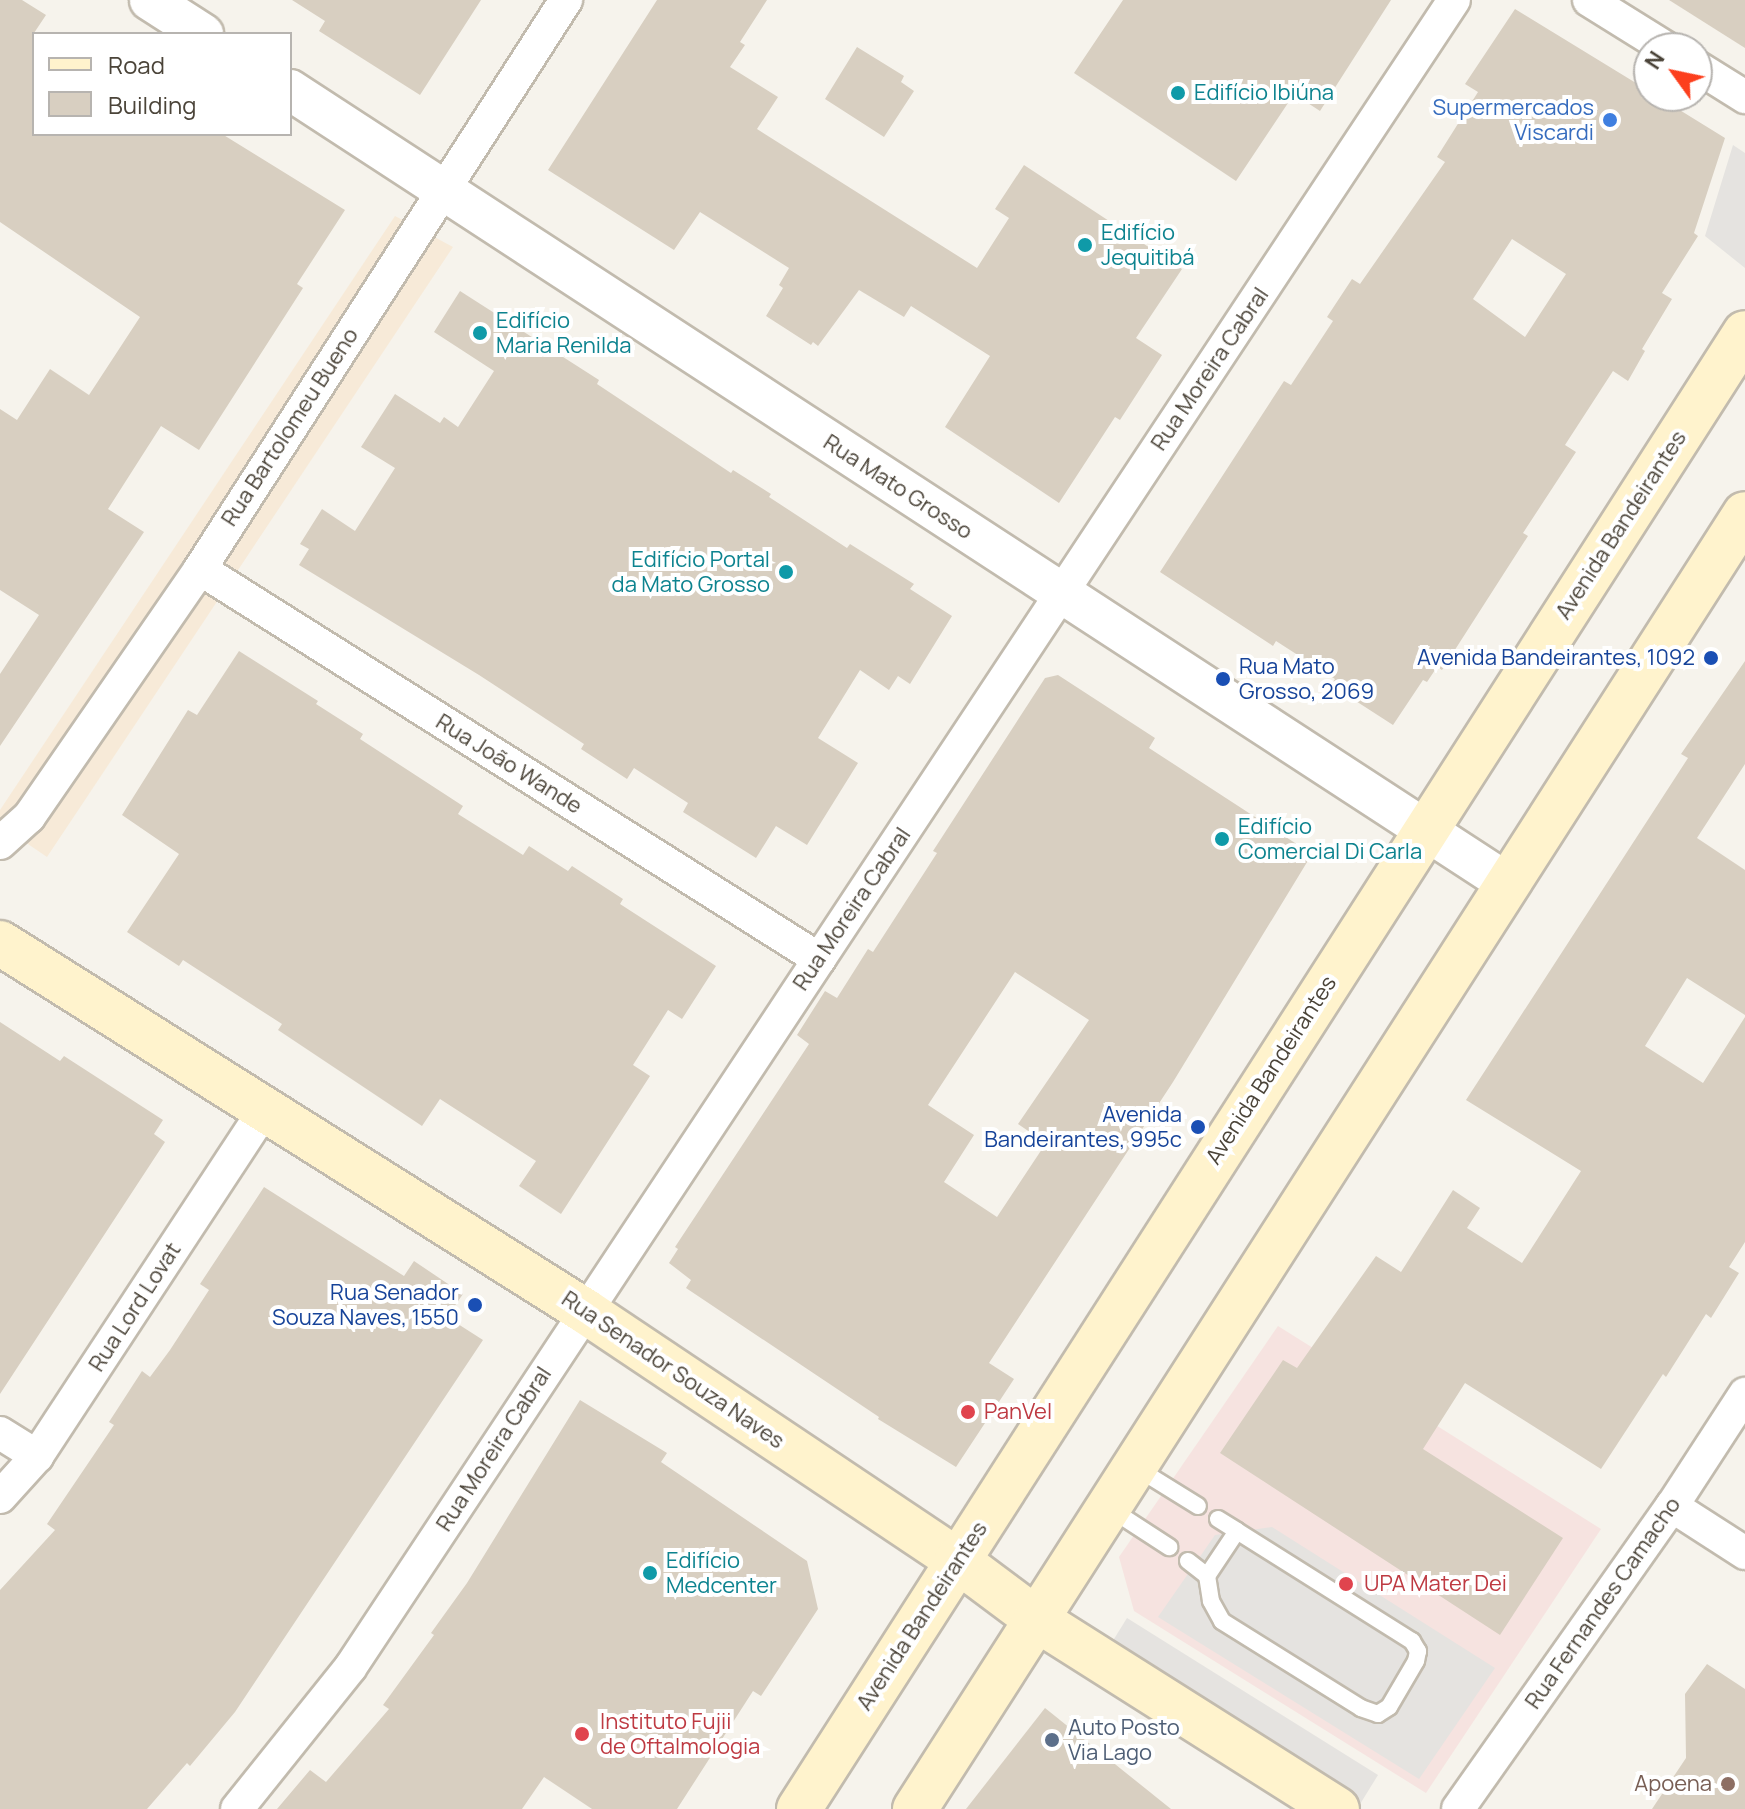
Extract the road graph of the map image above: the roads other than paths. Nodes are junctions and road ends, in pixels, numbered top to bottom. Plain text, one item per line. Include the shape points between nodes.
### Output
1 (150, 0) edge
2 (566, 0) edge
3 (1454, 0) edge
4 (1589, 0) edge
5 (200, 32) edge
6 (1640, 32) edge
7 (1713, 77) edge
8 (292, 91) edge
9 (1745, 97) edge
10 (443, 189) junction
11 (1745, 333) edge
12 (1745, 514) edge
13 (200, 569) junction
14 (1061, 593) junction
15 (1425, 831) junction
16 (0, 843) edge
17 (1507, 883) junction
18 (0, 943) edge
19 (819, 959) junction
20 (264, 1111) junction
21 (585, 1311) junction
22 (1745, 1394) edge
23 (0, 1433) edge
24 (37, 1456) junction
25 (1134, 1466) junction
26 (0, 1497) edge
27 (1198, 1506) dead end
28 (1672, 1506) junction
29 (1108, 1507) junction
30 (1218, 1519) dead end
31 (1237, 1531) junction
32 (1169, 1547) dead end
33 (1745, 1553) edge
34 (957, 1560) junction
35 (1188, 1561) dead end
36 (1207, 1576) junction
37 (1036, 1619) junction
38 (237, 1809) edge
39 (799, 1809) edge
40 (915, 1809) edge
41 (1337, 1809) edge
42 (1458, 1809) edge

1 - 5 street
2 - 10 street, Rua Bartolomeu Bueno
3 - 14 street, Rua Moreira Cabral
4 - 6 street
7 - 9 street
8 - 10 street, Rua Mato Grosso
10 - 13 street, Rua Bartolomeu Bueno
10 - 14 street, Rua Mato Grosso
11 - 15 main road, Avenida Bandeirantes
12 - 17 main road
13 - 16 street, Rua Bartolomeu Bueno via 29,817
13 - 19 street, Rua João Wande
14 - 15 street, Rua Mato Grosso
14 - 19 street, Rua Moreira Cabral
15 - 17 street, Rua Mato Grosso
15 - 34 main road, Avenida Bandeirantes
17 - 25 main road
18 - 20 main road, Rua Senador Souza Naves
19 - 21 street, Rua Moreira Cabral
20 - 21 main road, Rua Senador Souza Naves
20 - 24 street, Rua Lord Lovat
21 - 34 main road, Rua Senador Souza Naves
21 - 38 street, Rua Moreira Cabral via 350,1668
22 - 28 street, Rua Fernandes Camacho
23 - 24 street
24 - 26 street, Rua Lord Lovat
25 - 27 lane
25 - 29 main road
28 - 33 street
28 - 42 street, Rua Fernandes Camacho
29 - 32 lane
29 - 37 main road
30 - 31 lane
31 - 36 lane
31 - 36 lane via 1412,1641 1416,1661 1389,1707 1378,1714 1361,1708 1222,1621 1211,1601
34 - 37 main road, Rua Senador Souza Naves
34 - 39 main road, Avenida Bandeirantes
35 - 36 lane
37 - 40 main road
37 - 41 main road, Rua Senador Souza Naves

